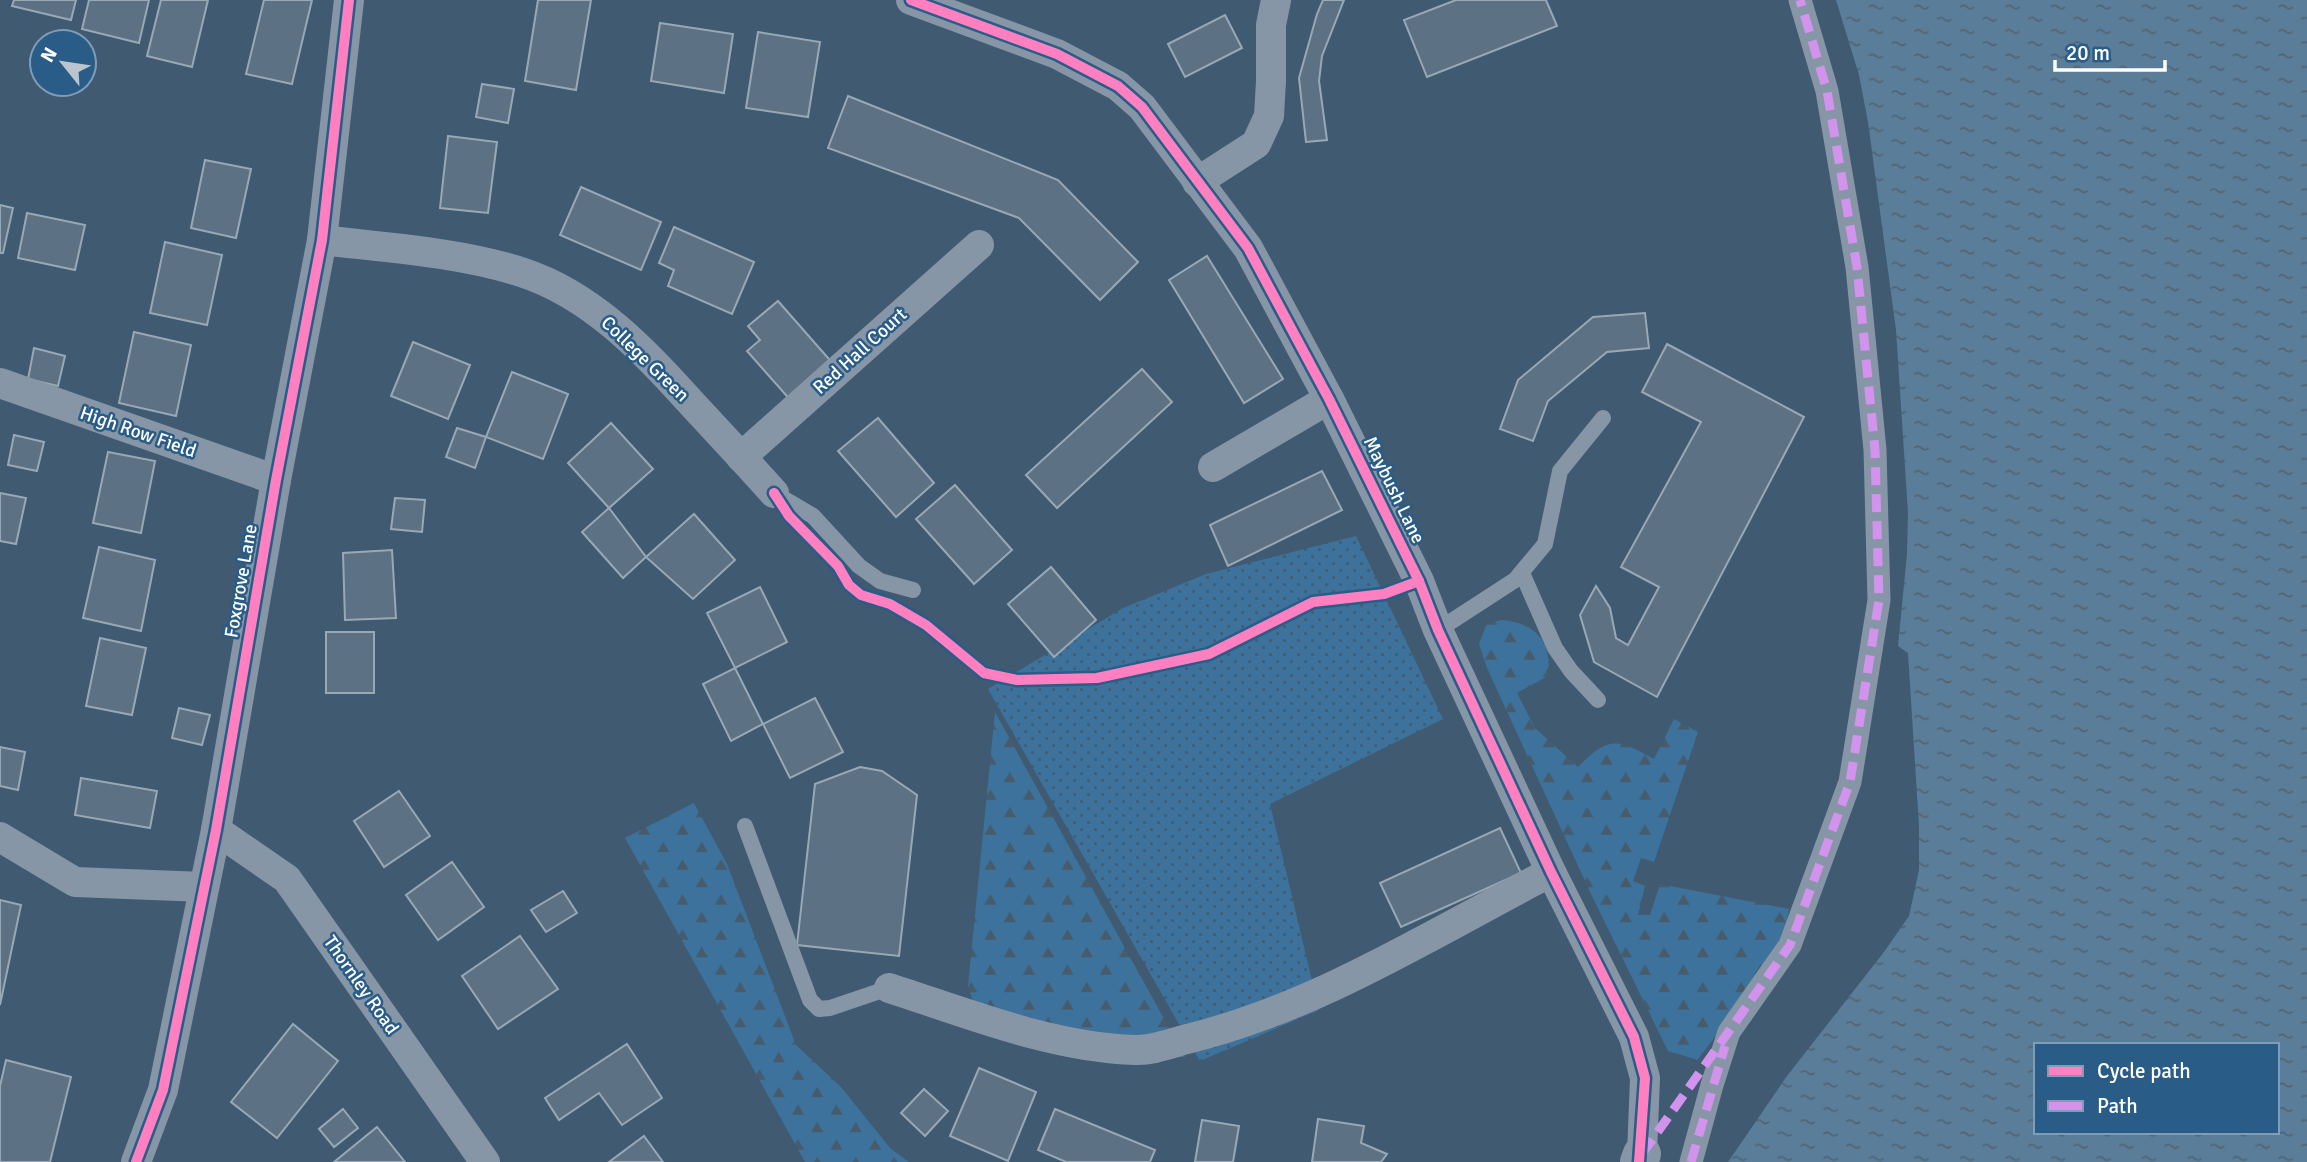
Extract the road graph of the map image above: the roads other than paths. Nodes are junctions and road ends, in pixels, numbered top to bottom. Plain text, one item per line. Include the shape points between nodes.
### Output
1 (349, 0) edge
2 (911, 0) edge
3 (1276, 0) edge
4 (1800, 0) edge
5 (1197, 182) junction
6 (322, 240) junction
7 (979, 245) dead end
8 (0, 383) edge
9 (1329, 400) junction
10 (1603, 418) dead end
11 (741, 457) junction
12 (1213, 467) dead end
13 (276, 480) junction
14 (774, 493) joint
15 (1522, 573) junction
16 (913, 590) dead end
17 (1438, 630) junction
18 (1598, 700) dead end
19 (745, 826) dead end
20 (216, 830) junction
21 (0, 837) edge
22 (1552, 872) junction
23 (204, 887) junction
24 (889, 988) joint
25 (1640, 1158) edge
26 (136, 1162) edge
27 (485, 1162) edge
28 (1691, 1162) edge

1 - 6 street, Foxgrove Lane
2 - 5 street, Maybush Lane via 1057,54 1118,86 1142,107
3 - 5 street via 1269,116 1256,144
4 - 28 street via 1827,91 1857,267 1875,450 1879,600 1850,782 1790,945 1729,1032
5 - 9 street, Maybush Lane via 1248,248
6 - 11 street, College Green via 466,259 522,273 569,293 656,364
6 - 13 street, Foxgrove Lane
7 - 11 street, Red Hall Court
8 - 13 street, High Row Field
9 - 12 street
9 - 17 street, Maybush Lane via 1419,581
10 - 15 lane via 1560,471 1545,544
11 - 14 street, College Green
13 - 20 street, Foxgrove Lane
14 - 16 lane via 813,516 859,566 880,581
15 - 17 lane
15 - 18 lane via 1555,648
17 - 22 street, Maybush Lane
19 - 24 lane via 810,1000 819,1009 830,1008
20 - 23 street, Foxgrove Lane
20 - 27 street, Thornley Road via 287,879
21 - 23 street via 75,882
22 - 24 street via 1378,964 1259,1018 1138,1051 1088,1047
22 - 25 street, Maybush Lane via 1634,1037 1645,1079
23 - 26 street, Foxgrove Lane via 163,1090

